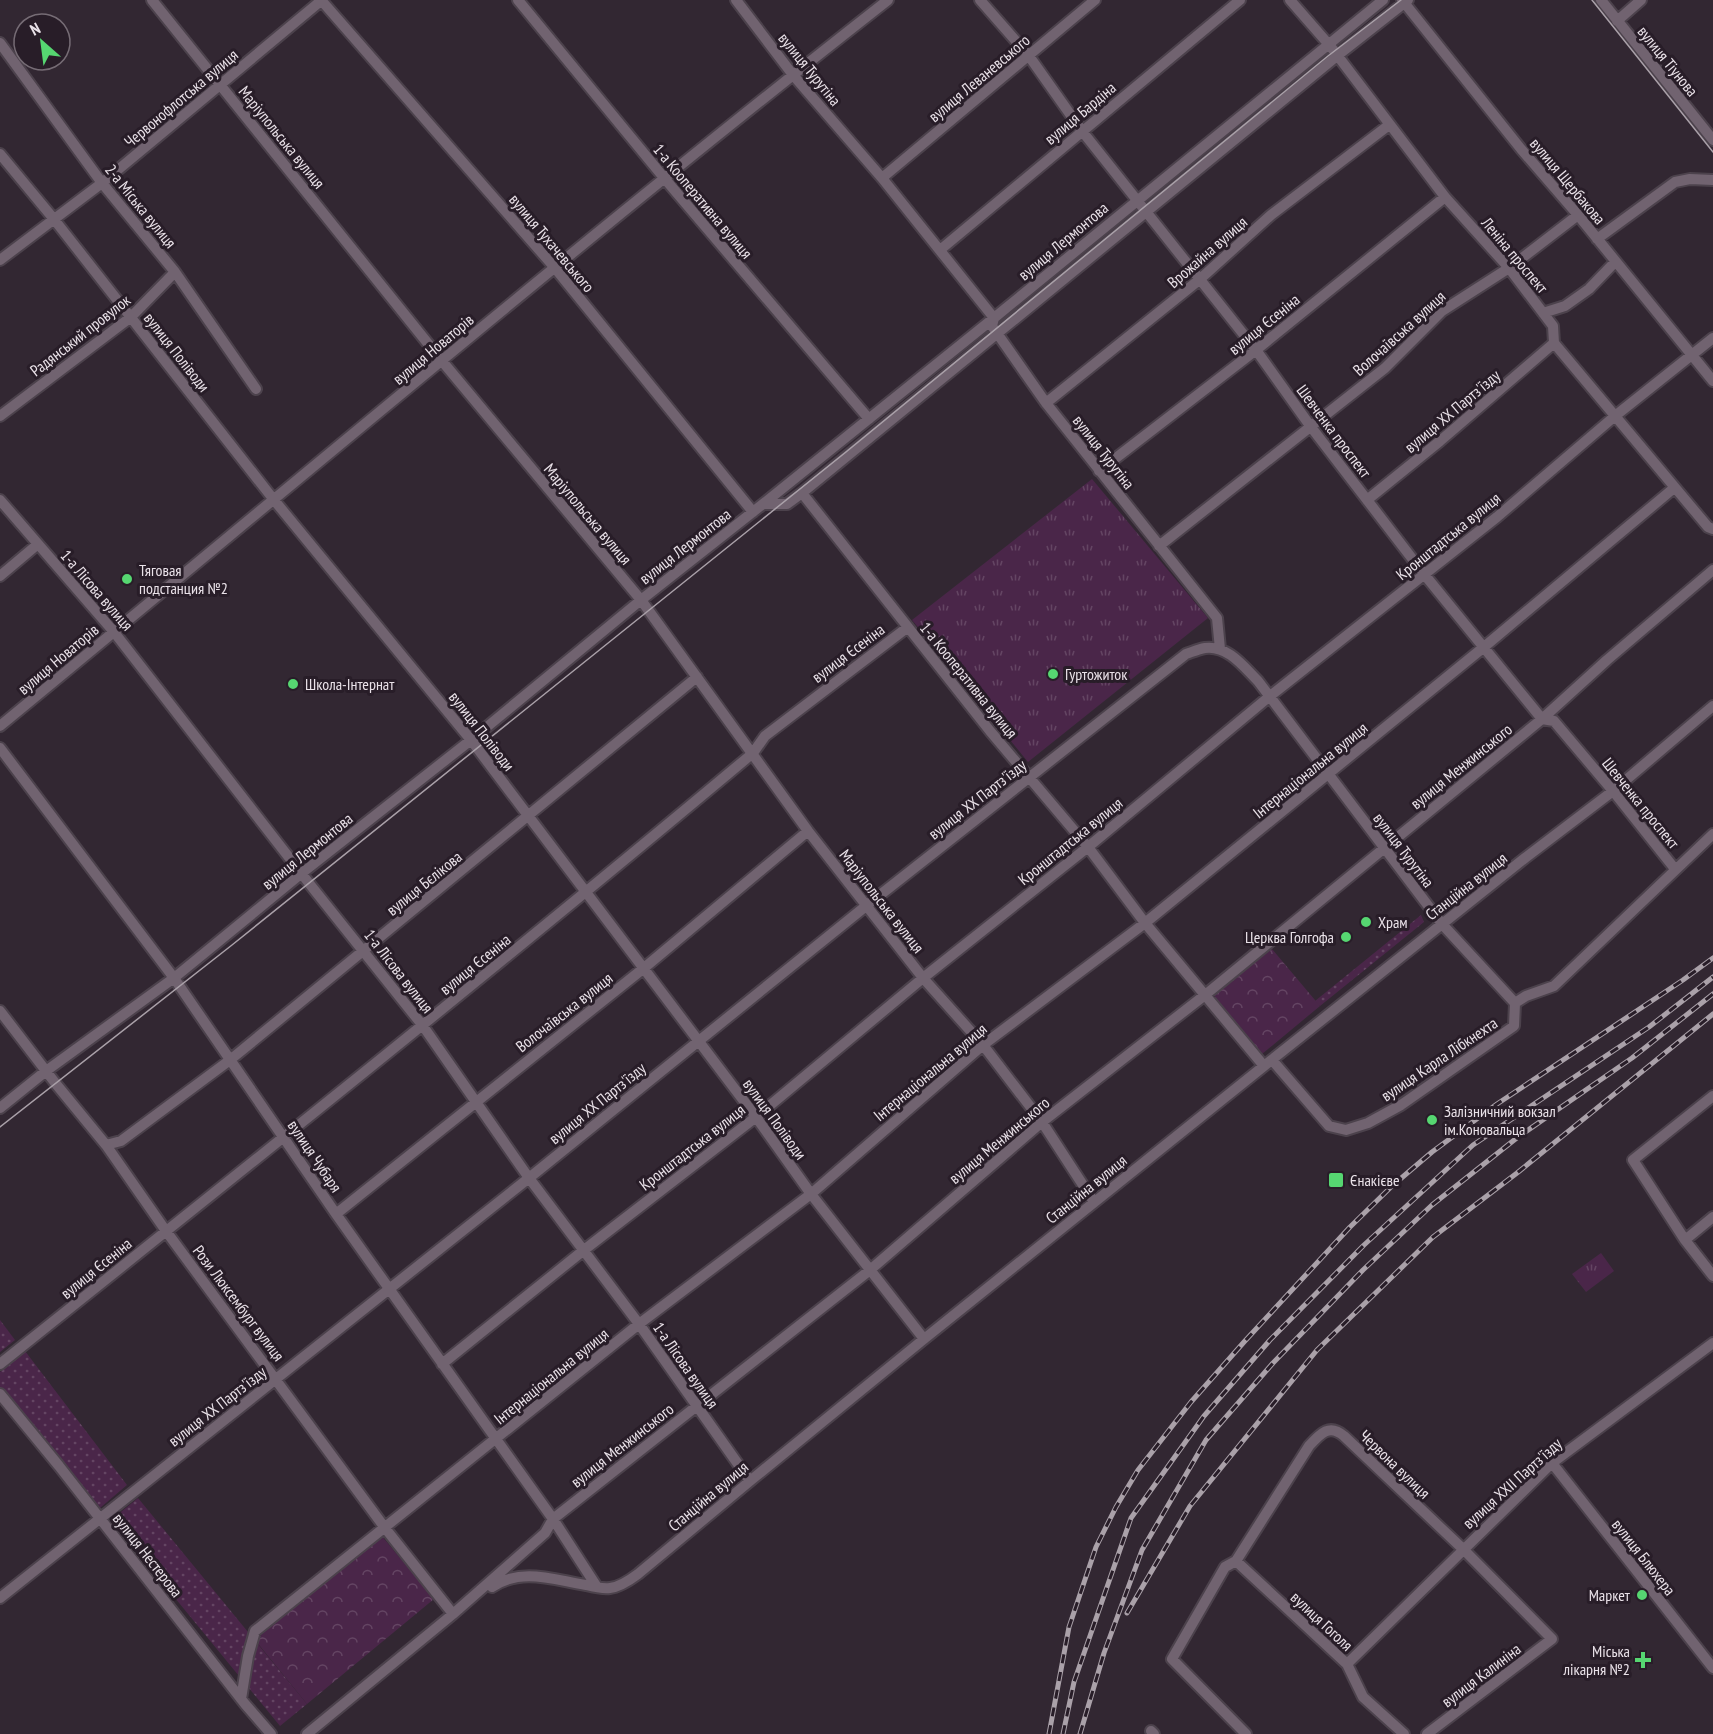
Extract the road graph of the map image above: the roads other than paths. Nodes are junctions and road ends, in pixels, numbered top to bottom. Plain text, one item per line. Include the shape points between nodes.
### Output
1 (152, 0) edge
2 (321, 0) edge
3 (518, 0) edge
4 (736, 0) edge
5 (888, 0) edge
6 (980, 0) edge
7 (1095, 0) edge
8 (1240, 0) edge
9 (1290, 0) edge
10 (1383, 0) edge
11 (1601, 0) edge
12 (1641, 0) edge
13 (1405, 1) edge
14 (1617, 21) junction
15 (0, 43) edge
16 (1327, 44) junction
17 (1029, 56) junction
18 (1337, 56) junction
19 (793, 75) junction
20 (221, 85) junction
21 (1389, 125) junction
22 (1082, 131) junction
23 (1713, 140) edge
24 (0, 154) edge
25 (882, 178) junction
26 (665, 179) junction
27 (1713, 180) edge
28 (102, 183) junction
29 (1445, 197) junction
30 (1137, 200) junction
31 (1146, 212) junction
32 (1578, 215) junction
33 (53, 218) junction
34 (1597, 239) junction
35 (940, 250) junction
36 (0, 260) edge
37 (1615, 262) junction
38 (555, 268) junction
39 (1509, 268) junction
40 (175, 272) junction
41 (1199, 280) junction
42 (1543, 313) junction
43 (131, 317) junction
44 (994, 318) junction
45 (997, 333) junction
46 (1713, 338) edge
47 (1554, 343) junction
48 (1256, 350) junction
49 (1691, 356) junction
50 (442, 361) junction
51 (1713, 381) edge
52 (256, 390) dead end
53 (1046, 403) junction
54 (1615, 416) junction
55 (0, 417) edge
56 (869, 419) junction
57 (1311, 427) junction
58 (1099, 471) junction
59 (1674, 488) junction
60 (802, 493) junction
61 (0, 500) edge
62 (274, 500) junction
63 (1367, 500) junction
64 (763, 504) junction
65 (753, 512) junction
66 (1713, 529) edge
67 (38, 544) junction
68 (1160, 546) junction
69 (1713, 570) edge
70 (1424, 574) junction
71 (0, 576) edge
72 (641, 600) junction
73 (908, 627) junction
74 (114, 632) junction
75 (1484, 647) junction
76 (1220, 649) junction
77 (697, 677) junction
78 (1270, 696) junction
79 (1713, 706) edge
80 (1542, 719) junction
81 (0, 726) edge
82 (471, 740) junction
83 (0, 748) edge
84 (753, 753) junction
85 (1329, 774) junction
86 (1030, 777) junction
87 (1613, 790) junction
88 (529, 815) junction
89 (808, 831) junction
90 (1713, 834) edge
91 (1088, 847) junction
92 (1384, 849) junction
93 (1675, 869) junction
94 (302, 873) junction
95 (587, 892) junction
96 (866, 906) junction
97 (1145, 923) junction
98 (1442, 924) junction
99 (364, 951) junction
100 (644, 968) junction
101 (174, 978) junction
102 (923, 978) junction
103 (1205, 995) junction
104 (1515, 1003) junction
105 (0, 1011) edge
106 (423, 1026) junction
107 (699, 1041) junction
108 (983, 1045) junction
109 (230, 1060) junction
110 (1268, 1063) junction
111 (46, 1071) junction
112 (1713, 1096) edge
113 (476, 1101) junction
114 (0, 1108) edge
115 (756, 1117) junction
116 (1042, 1122) junction
117 (284, 1137) junction
118 (106, 1145) junction
119 (529, 1178) junction
120 (811, 1194) junction
121 (1094, 1202) junction
122 (336, 1214) junction
123 (1713, 1217) edge
124 (166, 1231) junction
125 (1685, 1240) junction
126 (585, 1250) junction
127 (870, 1270) junction
128 (1713, 1276) edge
129 (390, 1288) junction
130 (639, 1324) junction
131 (924, 1339) junction
132 (1713, 1343) edge
133 (0, 1364) edge
134 (442, 1364) junction
135 (275, 1378) junction
136 (0, 1394) edge
137 (696, 1406) junction
138 (496, 1439) junction
139 (1552, 1463) junction
140 (750, 1480) junction
141 (100, 1518) junction
142 (553, 1519) junction
143 (385, 1528) junction
144 (1462, 1549) junction
145 (1236, 1561) junction
146 (597, 1587) junction
147 (0, 1598) edge
148 (453, 1614) junction
149 (1552, 1639) joint
150 (1347, 1664) junction
151 (1713, 1668) edge
152 (241, 1699) junction
153 (271, 1734) edge
154 (307, 1734) edge
155 (1246, 1734) edge
156 (1404, 1734) edge
157 (1427, 1734) edge

1 - 20 street, Маріупольська вулиця
2 - 20 street, Червонофлотська вулиця
2 - 38 street, вулиця Тухачевського
3 - 26 street, 1-а Кооперативна вулиця
4 - 19 street, вулиця Турутіна
5 - 19 street, вулиця Новаторів
6 - 17 street, Шевченка проспект
7 - 17 street, вулиця Леваневського
8 - 22 street, вулиця Бардіна
9 - 16 street, Леніна проспект
10 - 16 street, вулиця Лермонтова
11 - 14 street, вулиця Тіунова
12 - 14 street
13 - 18 street, вулиця Лермонтова
13 - 32 street, вулиця Щербакова
14 - 23 street, вулиця Тіунова
15 - 28 street, 2-а Міська вулиця
16 - 18 street, Леніна проспект
16 - 30 street, вулиця Лермонтова
17 - 22 street, Шевченка проспект
17 - 25 street, вулиця Леваневського
18 - 21 street, Леніна проспект
18 - 31 street, вулиця Лермонтова
19 - 25 street, вулиця Турутіна
19 - 26 street, вулиця Новаторів
20 - 28 street, Червонофлотська вулиця
20 - 50 street, Маріупольська вулиця
21 - 29 street, Леніна проспект
21 - 41 street, Врожайна вулиця via 1271,216
22 - 30 street, Шевченка проспект
22 - 35 street, вулиця Бардіна
24 - 33 street, вулиця Поліводи
25 - 35 street, вулиця Турутіна
26 - 38 street, вулиця Новаторів
26 - 56 street, 1-а Кооперативна вулиця
27 - 34 street via 1675,183
28 - 33 street, Червонофлотська вулиця
28 - 40 street, 2-а Міська вулиця
29 - 39 street, Леніна проспект
29 - 48 street, вулиця Єсеніна
30 - 31 street, Шевченка проспект
30 - 44 street, вулиця Лермонтова
31 - 41 street, Шевченка проспект
31 - 45 street, вулиця Лермонтова
32 - 34 street, вулиця Щербакова
32 - 39 street, Волочаївська вулиця
33 - 36 street, Червонофлотська вулиця
33 - 43 street, вулиця Поліводи
34 - 37 street, вулиця Щербакова
35 - 44 street, вулиця Турутіна
37 - 42 street via 1589,289 1565,306
37 - 49 street, вулиця Щербакова
38 - 50 street, вулиця Новаторів
38 - 65 street, вулиця Тухачевського
39 - 42 street, Леніна проспект
39 - 57 street, Волочаївська вулиця via 1442,311 1385,368
40 - 43 street, Радянський провулок
40 - 52 street, 2-а Міська вулиця
41 - 48 street, Шевченка проспект
41 - 53 street, Врожайна вулиця
42 - 47 street, Леніна проспект via 1552,326
43 - 55 street, Радянський провулок
43 - 62 street, вулиця Поліводи
44 - 45 street, вулиця Турутіна via 992,326
44 - 56 street, вулиця Лермонтова
45 - 53 street, вулиця Турутіна
45 - 60 street, вулиця Лермонтова
46 - 49 street, Кронштадтська вулиця
47 - 54 street, Леніна проспект
47 - 63 street, вулиця XX Партз'їзду
48 - 57 street, Шевченка проспект
48 - 58 street, вулиця Єсеніна
49 - 51 street, вулиця Щербакова
49 - 54 street, Кронштадтська вулиця
50 - 62 street, вулиця Новаторів
50 - 72 street, Маріупольська вулиця
53 - 58 street, вулиця Турутіна
54 - 59 street, Леніна проспект
54 - 70 street, Кронштадтська вулиця
56 - 64 street, вулиця Лермонтова
57 - 63 street, Шевченка проспект
57 - 68 street, Волочаївська вулиця
58 - 68 street, вулиця Турутіна
59 - 66 street, Леніна проспект
59 - 75 street, Інтернаціональна вулиця
60 - 64 street via 787,504
60 - 73 street, 1-а Кооперативна вулиця
61 - 67 street, 1-а Лісова вулиця
62 - 74 street, вулиця Новаторів
62 - 82 street, вулиця Поліводи
63 - 70 street, Шевченка проспект
64 - 65 street, вулиця Лермонтова
65 - 72 street, вулиця Лермонтова
67 - 71 street
67 - 74 street, 1-а Лісова вулиця
68 - 76 street, вулиця Турутіна via 1217,618
69 - 80 street, вулиця Менжинського
70 - 75 street, Шевченка проспект
70 - 78 street, Кронштадтська вулиця
72 - 77 street, Маріупольська вулиця
72 - 82 street, вулиця Лермонтова
73 - 84 street, вулиця Єсеніна via 765,735
73 - 86 street, 1-а Кооперативна вулиця
74 - 81 street, вулиця Новаторів
74 - 94 street, 1-а Лісова вулиця
75 - 80 street, Шевченка проспект
75 - 85 street, Інтернаціональна вулиця
76 - 78 street, вулиця Турутіна via 1234,657
76 - 86 street, вулиця XX Партз'їзду via 1205,648 1186,654
77 - 84 street, Маріупольська вулиця
77 - 88 street, вулиця Бєлікова
78 - 85 street, вулиця Турутіна
78 - 91 street, Кронштадтська вулиця
79 - 87 street, Станційна вулиця
80 - 87 street, Шевченка проспект via 1554,721
80 - 92 street, вулиця Менжинського
82 - 88 street, вулиця Поліводи
82 - 94 street, вулиця Лермонтова
83 - 101 street, вулиця Чубаря
84 - 89 street, Маріупольська вулиця
84 - 95 street, вулиця Єсеніна
85 - 92 street, вулиця Турутіна
85 - 97 street, Інтернаціональна вулиця
86 - 91 street, 1-а Кооперативна вулиця
86 - 96 street, вулиця XX Партз'їзду
87 - 93 street, Шевченка проспект
87 - 98 street, Станційна вулиця
88 - 95 street, вулиця Поліводи
88 - 99 street, вулиця Бєлікова
89 - 96 street, Маріупольська вулиця
89 - 100 street, Волочаївська вулиця
90 - 93 street
91 - 97 street, 1-а Кооперативна вулиця
91 - 102 street, Кронштадтська вулиця
92 - 98 street, вулиця Турутіна
92 - 103 street, вулиця Менжинського
93 - 104 street via 1554,986
94 - 99 street, 1-а Лісова вулиця
94 - 101 street, вулиця Лермонтова
95 - 100 street, вулиця Поліводи
95 - 106 street, вулиця Єсеніна
96 - 102 street, Маріупольська вулиця
96 - 107 street, вулиця XX Партз'їзду
97 - 103 street, 1-а Кооперативна вулиця
97 - 108 street, Інтернаціональна вулиця
98 - 104 street, вулиця Турутіна
98 - 110 street, Станційна вулиця
99 - 106 street, 1-а Лісова вулиця
99 - 109 street, вулиця Бєлікова
100 - 107 street, вулиця Поліводи
100 - 113 street, Волочаївська вулиця
101 - 109 street, вулиця Чубаря
101 - 111 street, вулиця Лермонтова
102 - 108 street, Маріупольська вулиця
102 - 115 street, Кронштадтська вулиця
103 - 110 street, 1-а Кооперативна вулиця
103 - 116 street, вулиця Менжинського
104 - 110 street, вулиця Карла Лібкнехта via 1514,1026 1401,1105 1346,1130 1329,1126
105 - 111 street, Рози Люксембург вулиця
106 - 113 street, 1-а Лісова вулиця
106 - 117 street, вулиця Єсеніна
107 - 115 street, вулиця Поліводи
107 - 119 street, вулиця XX Партз'їзду
108 - 116 street, Маріупольська вулиця
108 - 120 street, Інтернаціональна вулиця
109 - 117 street, вулиця Чубаря
109 - 118 street, вулиця Бєлікова via 121,1141
110 - 121 street, Станційна вулиця
111 - 114 street, вулиця Лермонтова
111 - 118 street, Рози Люксембург вулиця
112 - 125 street via 1633,1160
113 - 119 street, 1-а Лісова вулиця
113 - 122 street, Волочаївська вулиця
115 - 120 street, вулиця Поліводи
115 - 126 street, Кронштадтська вулиця
116 - 121 street, Маріупольська вулиця
116 - 127 street, вулиця Менжинського
117 - 122 street, вулиця Чубаря
117 - 124 street, вулиця Єсеніна
118 - 124 street, Рози Люксембург вулиця
119 - 126 street, 1-а Лісова вулиця
119 - 129 street, вулиця XX Партз'їзду
120 - 127 street, вулиця Поліводи
120 - 130 street, Інтернаціональна вулиця
121 - 131 street, Станційна вулиця
122 - 129 street, вулиця Чубаря
123 - 125 street
124 - 133 street, вулиця Єсеніна
124 - 135 street, Рози Люксембург вулиця
125 - 128 street
126 - 130 street, 1-а Лісова вулиця
126 - 134 street, Кронштадтська вулиця
127 - 131 street, вулиця Поліводи
127 - 137 street, вулиця Менжинського
129 - 134 street, вулиця Чубаря
129 - 135 street, вулиця XX Партз'їзду
130 - 137 street, 1-а Лісова вулиця
130 - 138 street, Інтернаціональна вулиця
131 - 140 street, Станційна вулиця
132 - 139 street, вулиця XXII Партз'їзду
134 - 138 street, вулиця Чубаря
135 - 141 street, вулиця XX Партз'їзду
135 - 143 street, Рози Люксембург вулиця
136 - 141 street, вулиця Нестерова
137 - 140 street, 1-а Лісова вулиця
137 - 142 street, вулиця Менжинського
138 - 142 street, вулиця Чубаря
138 - 143 street, Інтернаціональна вулиця
139 - 144 street, вулиця XXII Партз'їзду
139 - 151 street, вулиця Блюхера
140 - 146 street, Станційна вулиця via 626,1583
141 - 147 street, вулиця XX Партз'їзду
141 - 152 street, вулиця Нестерова
142 - 146 street, вулиця Чубаря
142 - 148 street, вулиця Менжинського via 545,1533
143 - 148 street, Рози Люксембург вулиця
143 - 152 street, Інтернаціональна вулиця via 255,1631
144 - 145 street, Червона вулиця via 1344,1436 1329,1430 1309,1446
144 - 149 street, Червона вулиця
144 - 150 street, вулиця XXII Партз'їзду
145 - 150 street, вулиця Гоголя
145 - 155 street via 1225,1567 1172,1659
146 - 148 street, Станційна вулиця via 523,1575 502,1580
148 - 154 street, вулиця Менжинського
149 - 157 street, вулиця Калиніна
150 - 156 street, вулиця Гоголя via 1363,1696
152 - 153 street, вулиця Нестерова

